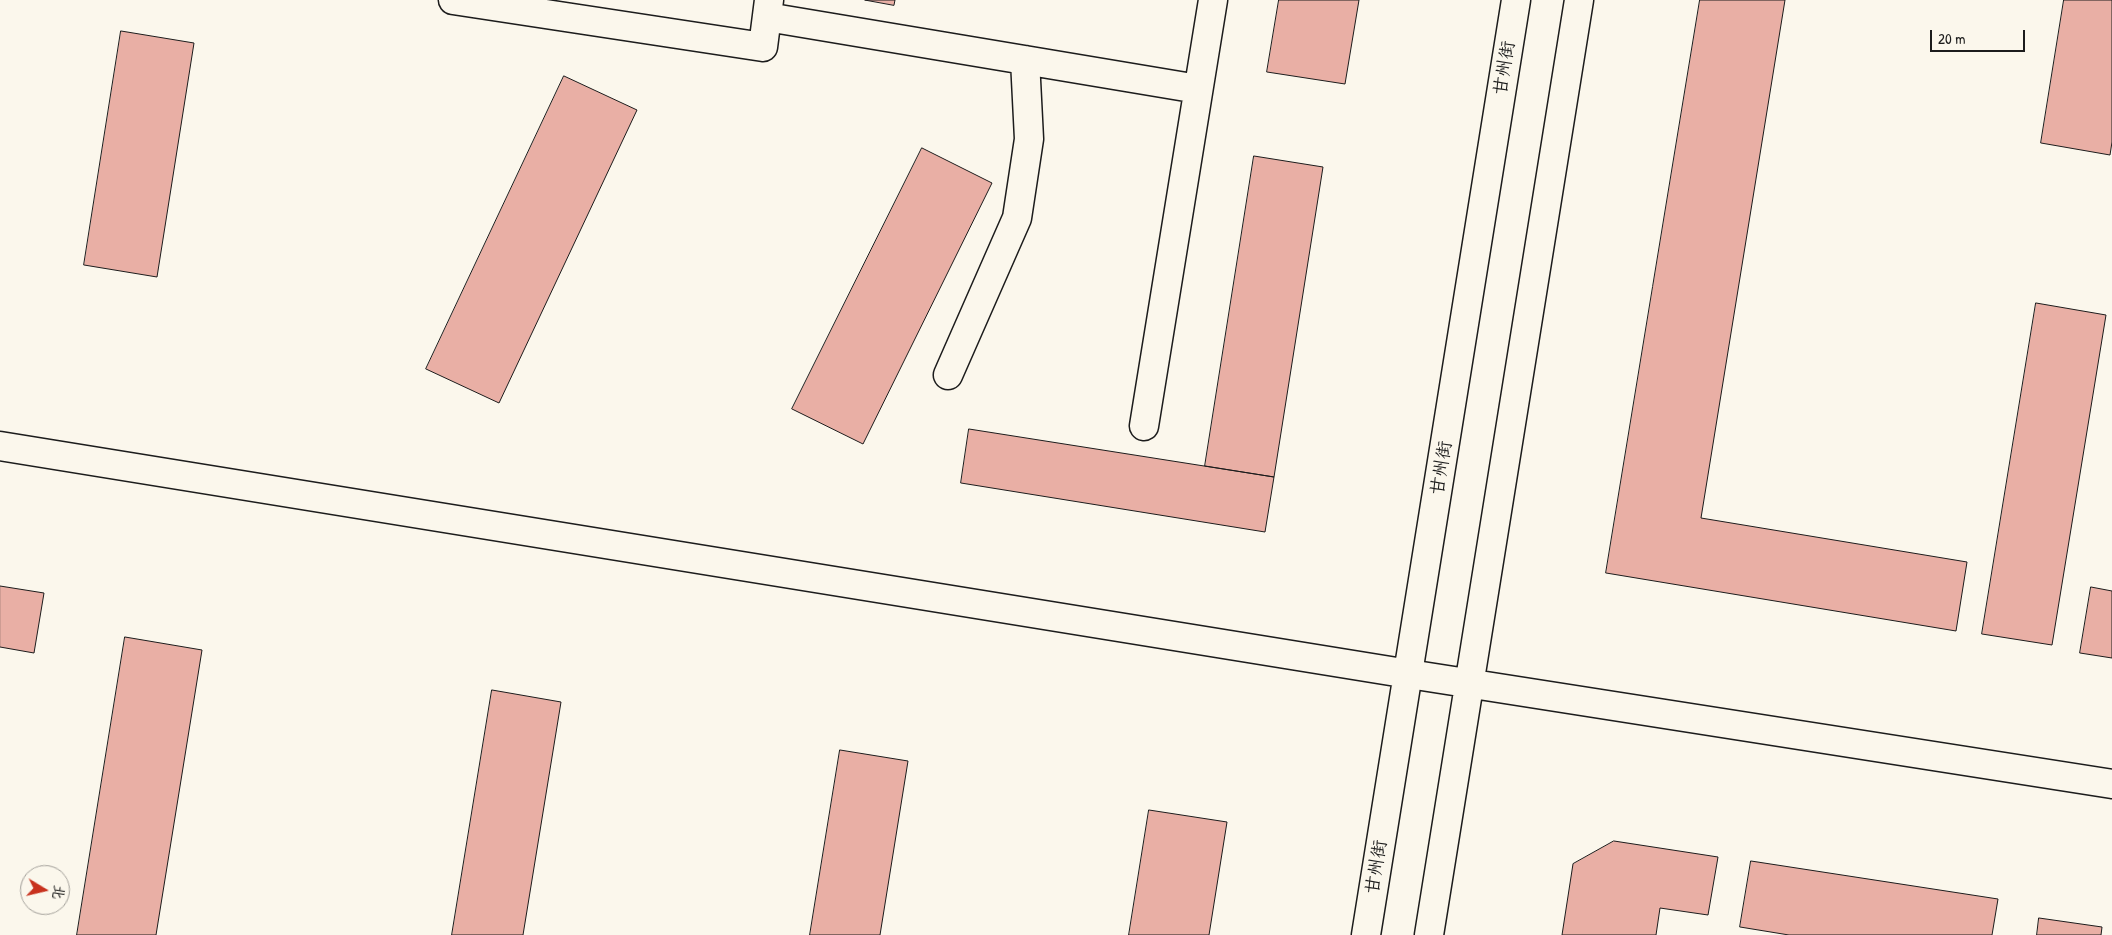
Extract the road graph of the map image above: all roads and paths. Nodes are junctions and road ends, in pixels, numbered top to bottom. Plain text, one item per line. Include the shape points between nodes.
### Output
1 (453, 0) edge
2 (1213, 0) edge
3 (1516, 0) edge
4 (1579, 0) edge
5 (768, 9) edge
6 (1025, 60) junction
7 (1198, 89) junction
8 (948, 375) dead end
9 (1144, 426) dead end
10 (0, 446) edge
11 (1409, 674) junction
12 (1470, 684) junction
13 (2112, 784) edge
14 (1366, 935) edge
15 (1429, 935) edge

1 - 5 street via 763,47
2 - 7 street
3 - 11 street, 甘州街
4 - 12 street
5 - 6 street
6 - 7 street
6 - 8 street via 1029,139 1017,218
7 - 9 street
10 - 11 street
11 - 12 street
11 - 14 street, 甘州街
12 - 13 street
12 - 15 street

